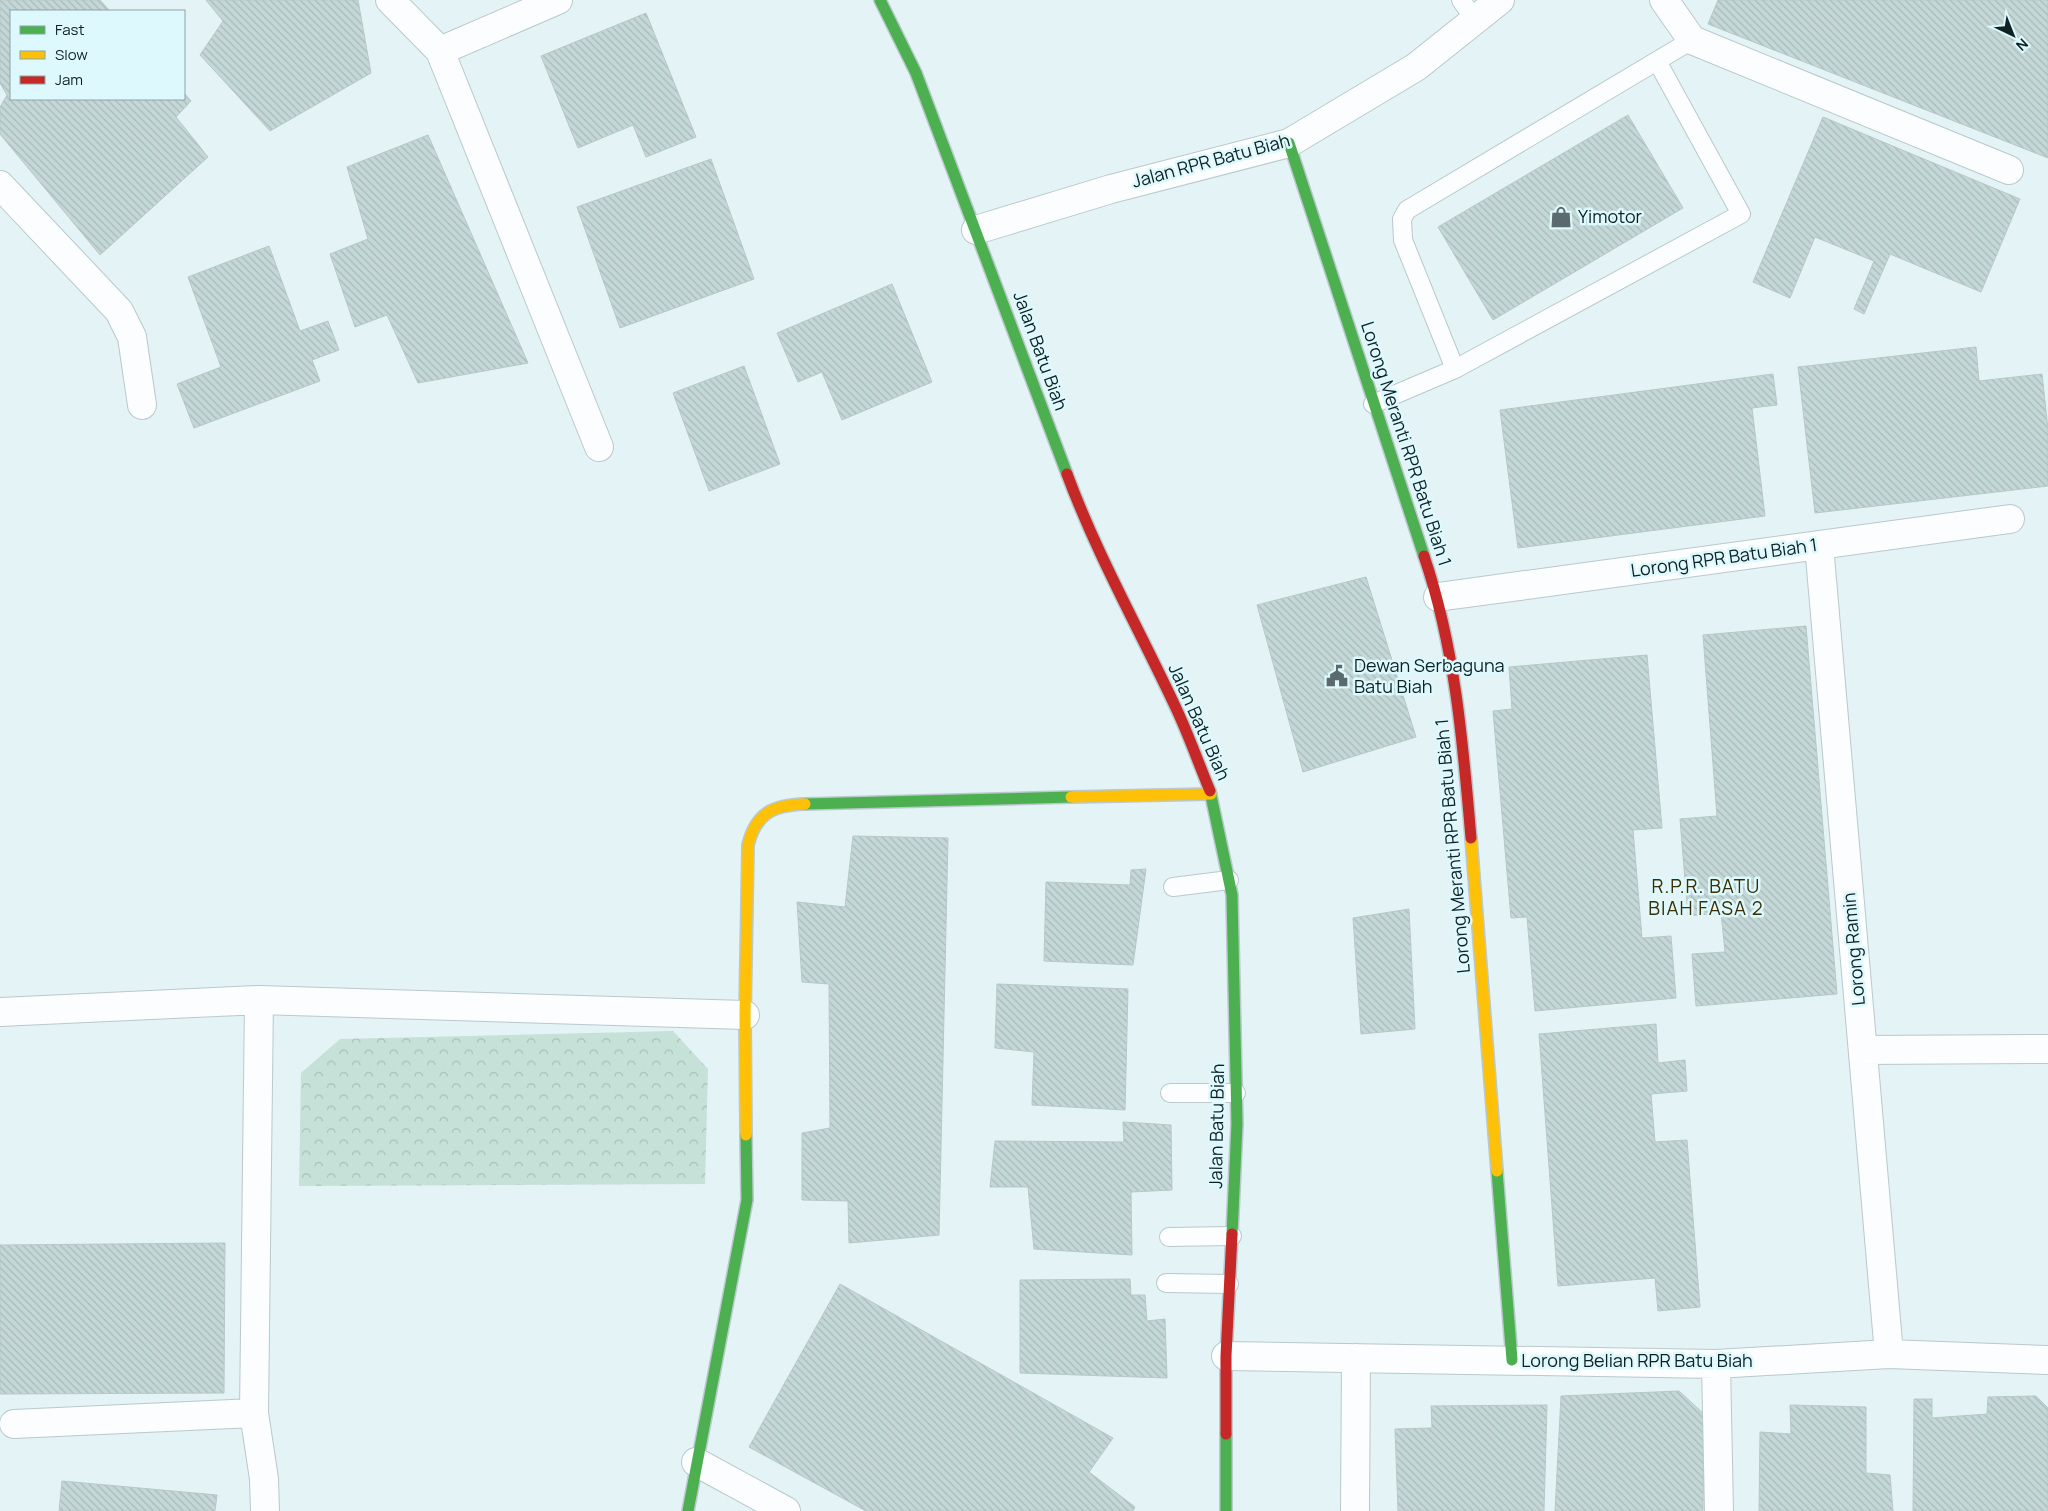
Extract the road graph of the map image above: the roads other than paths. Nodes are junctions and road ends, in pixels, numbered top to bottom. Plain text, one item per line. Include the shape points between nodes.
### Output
1 (390, 0) edge
2 (558, 0) edge
3 (880, 0) edge
4 (1500, 0) edge
5 (1664, 0) edge
6 (1468, 10) edge
7 (1692, 40) junction
8 (440, 51) junction
9 (1657, 61) junction
10 (1289, 143) junction
11 (2009, 170) dead end
12 (0, 185) edge
13 (976, 230) junction
14 (1455, 369) junction
15 (142, 404) dead end
16 (1373, 404) junction
17 (599, 447) dead end
18 (2010, 519) dead end
19 (1819, 544) junction
20 (1438, 597) junction
21 (1211, 794) junction
22 (1229, 880) junction
23 (1173, 887) dead end
24 (259, 1000) junction
25 (0, 1012) edge
26 (745, 1015) junction
27 (2048, 1049) edge
28 (1863, 1050) junction
29 (1236, 1092) junction
30 (1170, 1093) dead end
31 (1232, 1236) junction
32 (1169, 1237) dead end
33 (1166, 1282) dead end
34 (1229, 1284) junction
35 (1890, 1354) junction
36 (1226, 1356) junction
37 (1356, 1358) junction
38 (1512, 1360) junction
39 (2048, 1360) edge
40 (1716, 1364) junction
41 (254, 1413) junction
42 (14, 1424) dead end
43 (696, 1462) junction
44 (265, 1511) edge
45 (688, 1511) edge
46 (786, 1511) edge
47 (1226, 1511) edge
48 (1355, 1511) edge
49 (1719, 1511) edge

1 - 8 street
2 - 8 street
3 - 13 street, Jalan Batu Biah via 916,73
4 - 6 street, Jalan RPR Batu Biah
5 - 7 street
6 - 10 street, Jalan RPR Batu Biah via 1416,67
7 - 9 lane
7 - 11 street
8 - 17 street
9 - 14 lane via 1407,210 1402,219 1403,240
9 - 14 lane via 1741,214
10 - 13 street, Jalan RPR Batu Biah via 1111,189
10 - 16 street, Lorong Meranti RPR Batu Biah 1
12 - 15 street via 119,310 132,337
13 - 21 street, Jalan Batu Biah via 1082,515 1176,707
14 - 16 lane
16 - 20 street, Lorong Meranti RPR Batu Biah 1
18 - 19 street, Lorong RPR Batu Biah 1
19 - 20 street, Lorong RPR Batu Biah 1
19 - 28 street, Lorong Ramin
20 - 38 street, Lorong Meranti RPR Batu Biah 1 via 1462,729
21 - 22 street, Jalan Batu Biah
21 - 26 street via 795,804 771,810 753,824 748,845
22 - 23 lane
22 - 29 street, Jalan Batu Biah via 1232,895
24 - 25 street
24 - 26 street
24 - 41 street
26 - 43 street via 747,1200
27 - 28 street
28 - 35 street, Lorong Ramin
29 - 30 lane
29 - 31 street, Jalan Batu Biah
31 - 32 lane
31 - 34 street, Jalan Batu Biah
33 - 34 lane
34 - 36 street, Jalan Batu Biah
35 - 39 street, Lorong Belian RPR Batu Biah
35 - 40 street, Lorong Belian RPR Batu Biah
36 - 37 street, Lorong Belian RPR Batu Biah
36 - 47 street, Jalan Batu Biah
37 - 38 street, Lorong Belian RPR Batu Biah
37 - 48 street
38 - 40 street, Lorong Belian RPR Batu Biah
40 - 49 street
41 - 42 street
41 - 44 street via 264,1479
43 - 45 street
43 - 46 street

